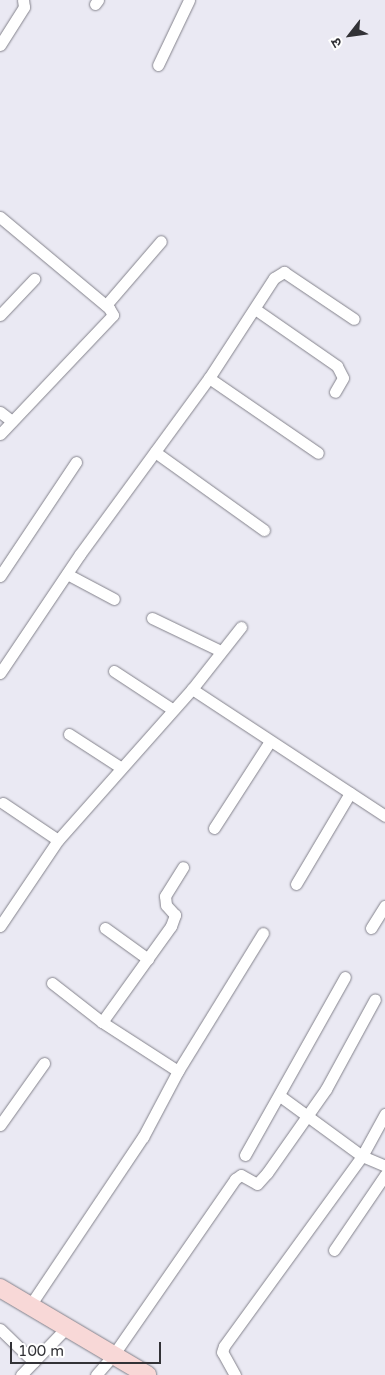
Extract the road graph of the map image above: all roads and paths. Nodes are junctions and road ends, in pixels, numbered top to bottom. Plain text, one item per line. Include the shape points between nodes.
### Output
1 (23, 0) edge
2 (189, 0) edge
3 (0, 45) edge
4 (158, 65) dead end
5 (0, 217) edge
6 (161, 241) dead end
7 (34, 279) dead end
8 (106, 305) junction
9 (255, 309) junction
10 (0, 315) edge
11 (354, 319) dead end
12 (209, 378) junction
13 (336, 392) dead end
14 (0, 412) edge
15 (12, 421) junction
16 (0, 434) edge
17 (155, 452) junction
18 (318, 454) dead end
19 (76, 462) dead end
20 (264, 530) dead end
21 (67, 574) junction
22 (0, 576) edge
23 (114, 599) dead end
24 (152, 618) dead end
25 (241, 626) dead end
26 (221, 651) junction
27 (114, 671) dead end
28 (0, 673) edge
29 (192, 689) junction
30 (172, 709) junction
31 (69, 734) dead end
32 (270, 741) junction
33 (120, 767) junction
34 (350, 793) junction
35 (3, 804) dead end
36 (385, 816) edge
37 (214, 828) dead end
38 (58, 840) junction
39 (183, 867) dead end
40 (296, 884) dead end
41 (385, 906) edge
42 (0, 926) edge
43 (105, 928) dead end
44 (371, 928) dead end
45 (263, 934) dead end
46 (148, 959) junction
47 (345, 977) dead end
48 (52, 984) dead end
49 (375, 999) dead end
50 (102, 1022) junction
51 (44, 1063) dead end
52 (178, 1071) junction
53 (280, 1096) junction
54 (385, 1114) edge
55 (307, 1118) junction
56 (0, 1125) edge
57 (245, 1155) dead end
58 (362, 1156) junction
59 (385, 1166) edge
60 (385, 1175) edge
61 (334, 1250) dead end
62 (0, 1288) edge
63 (31, 1304) junction
64 (68, 1326) junction
65 (0, 1329) edge
66 (114, 1354) junction
67 (34, 1362) junction
68 (22, 1375) edge
69 (96, 1375) edge
70 (147, 1375) edge
71 (235, 1375) edge

1 - 3 street via 24,7
2 - 4 street
5 - 8 street
6 - 8 street
7 - 10 street
8 - 15 street via 112,311 112,319
9 - 11 street via 274,278 284,272
9 - 12 street
9 - 13 street via 337,366 343,378
12 - 17 street
12 - 18 street
14 - 15 street
15 - 16 street
17 - 20 street
17 - 21 street
19 - 22 street
21 - 23 street
21 - 28 street
24 - 26 street
25 - 26 street
26 - 29 street
27 - 30 street
29 - 30 street
29 - 32 street
30 - 33 street
31 - 33 street
32 - 34 street
32 - 37 street
33 - 38 street
34 - 36 street
34 - 40 street
35 - 38 street
38 - 42 street
39 - 46 street via 165,896 166,905 175,919
41 - 44 street
43 - 46 street
45 - 52 street
46 - 50 street
47 - 53 street
48 - 50 street
49 - 55 street
50 - 52 street
51 - 56 street
52 - 63 street via 143,1137
53 - 55 street
53 - 57 street
54 - 58 street
55 - 58 street
55 - 66 street via 262,1180 252,1183 241,1175 235,1179
58 - 59 street
58 - 71 street via 224,1346 222,1352
60 - 61 street
62 - 63 main road
63 - 64 main road
64 - 66 main road
64 - 67 street
65 - 67 street
66 - 69 street
66 - 70 main road
67 - 68 street

